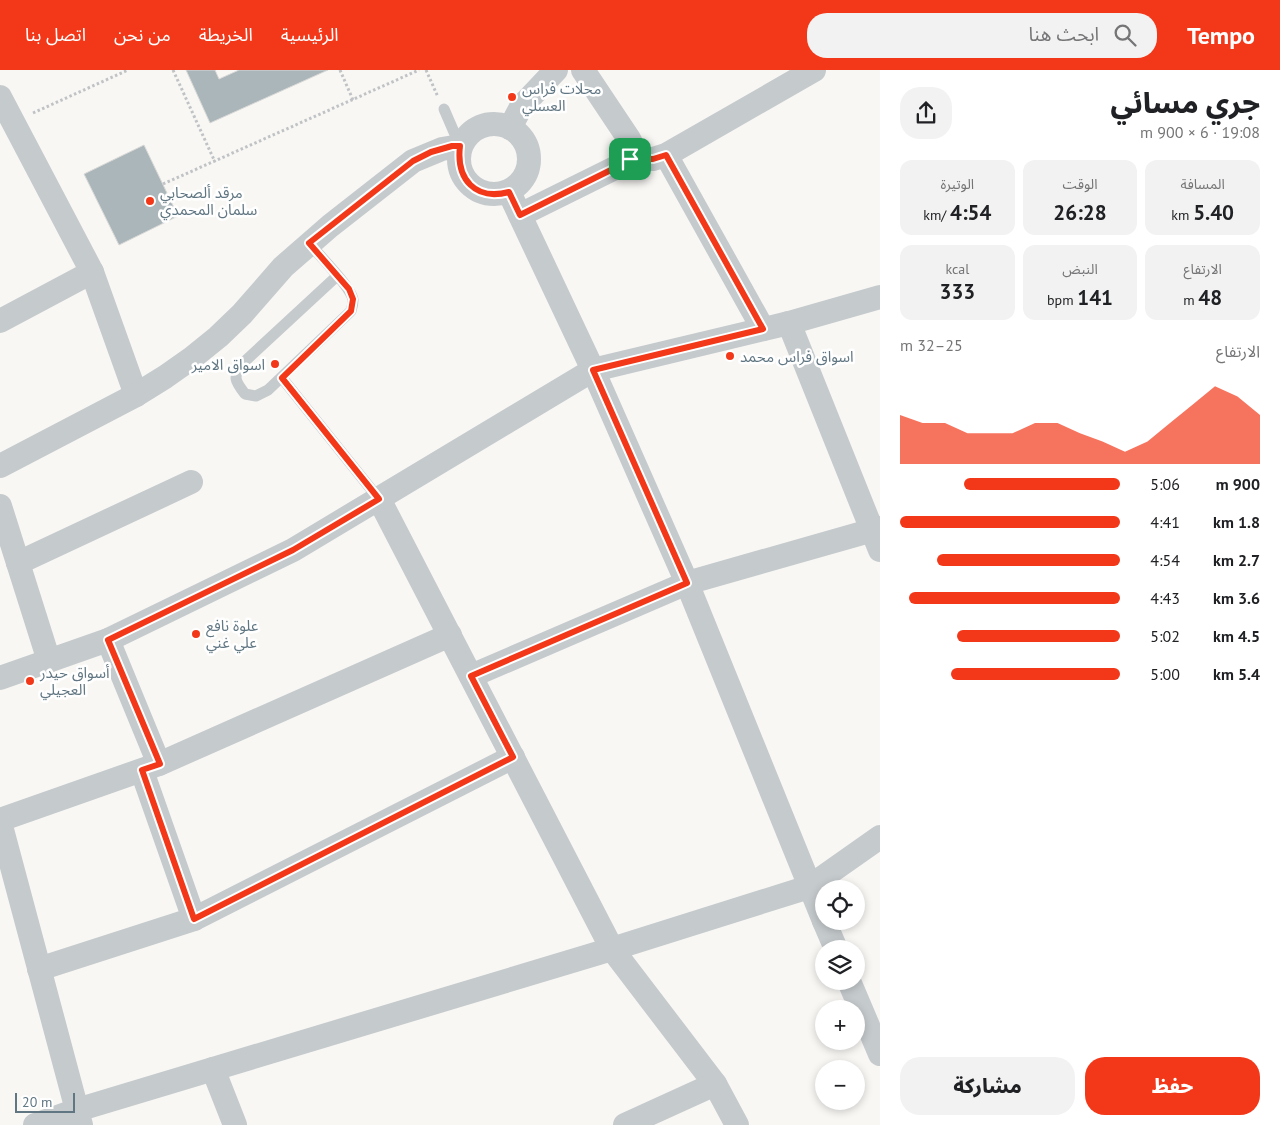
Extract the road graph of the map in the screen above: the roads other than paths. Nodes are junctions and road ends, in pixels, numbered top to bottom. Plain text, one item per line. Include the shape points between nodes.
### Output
1 (556, 70) edge
2 (583, 70) edge
3 (814, 70) edge
4 (0, 97) edge
5 (444, 109) road end
6 (8, 121) edge
7 (510, 128) junction
8 (460, 146) junction
9 (666, 155) junction
10 (630, 159) junction
11 (509, 192) junction
12 (520, 215) junction
13 (309, 243) junction
14 (92, 272) junction
15 (337, 276) junction
16 (880, 297) edge
17 (0, 320) edge
18 (789, 323) junction
19 (763, 329) junction
20 (593, 370) junction
21 (282, 378) junction
22 (136, 394) junction
23 (0, 466) edge
24 (191, 482) dead end
25 (379, 499) junction
26 (0, 506) edge
27 (877, 537) edge
28 (18, 563) junction
29 (687, 583) junction
30 (450, 635) junction
31 (108, 640) junction
32 (49, 660) junction
33 (471, 676) junction
34 (0, 678) edge
35 (513, 757) junction
36 (151, 768) junction
37 (0, 821) edge
38 (880, 837) edge
39 (809, 886) junction
40 (815, 900) edge
41 (194, 919) junction
42 (612, 949) junction
43 (39, 969) junction
44 (853, 990) edge
45 (880, 1054) edge
46 (212, 1069) junction
47 (715, 1084) junction
48 (79, 1117) edge
49 (35, 1125) edge
50 (235, 1125) edge
51 (625, 1125) edge
52 (737, 1125) edge

1 - 7 street via 521,107
2 - 10 street via 633,145
3 - 9 street
4 - 6 street
5 - 8 lane
6 - 14 street
7 - 8 street via 499,125 482,127
7 - 11 street via 524,141 530,160 524,179
8 - 11 street via 460,166 470,184 488,194
8 - 13 street via 431,152 413,161
9 - 10 street via 653,159
9 - 19 street
10 - 12 street
11 - 12 street
12 - 20 street
13 - 15 lane
13 - 22 street via 218,337 172,373
14 - 17 street
14 - 22 street
15 - 21 lane via 349,289 353,299 351,311
15 - 21 lane via 236,372 236,382 245,394 256,396
16 - 18 street
18 - 19 street
18 - 27 street
19 - 20 street
20 - 25 street
20 - 29 street
21 - 25 lane
22 - 23 street
24 - 28 street
25 - 30 street
25 - 31 street via 293,550
26 - 28 street
27 - 29 street
28 - 32 street
29 - 33 street
29 - 39 street
30 - 33 street
30 - 36 street
31 - 32 street
31 - 36 street
32 - 34 street
33 - 35 street
35 - 41 street
35 - 42 street
36 - 37 street
36 - 41 street
37 - 43 street
38 - 39 street
39 - 40 street
39 - 42 street
41 - 43 street
42 - 46 street
42 - 47 street
43 - 48 street
44 - 45 street
46 - 48 street
46 - 50 street
47 - 51 street
47 - 52 street
48 - 49 street

